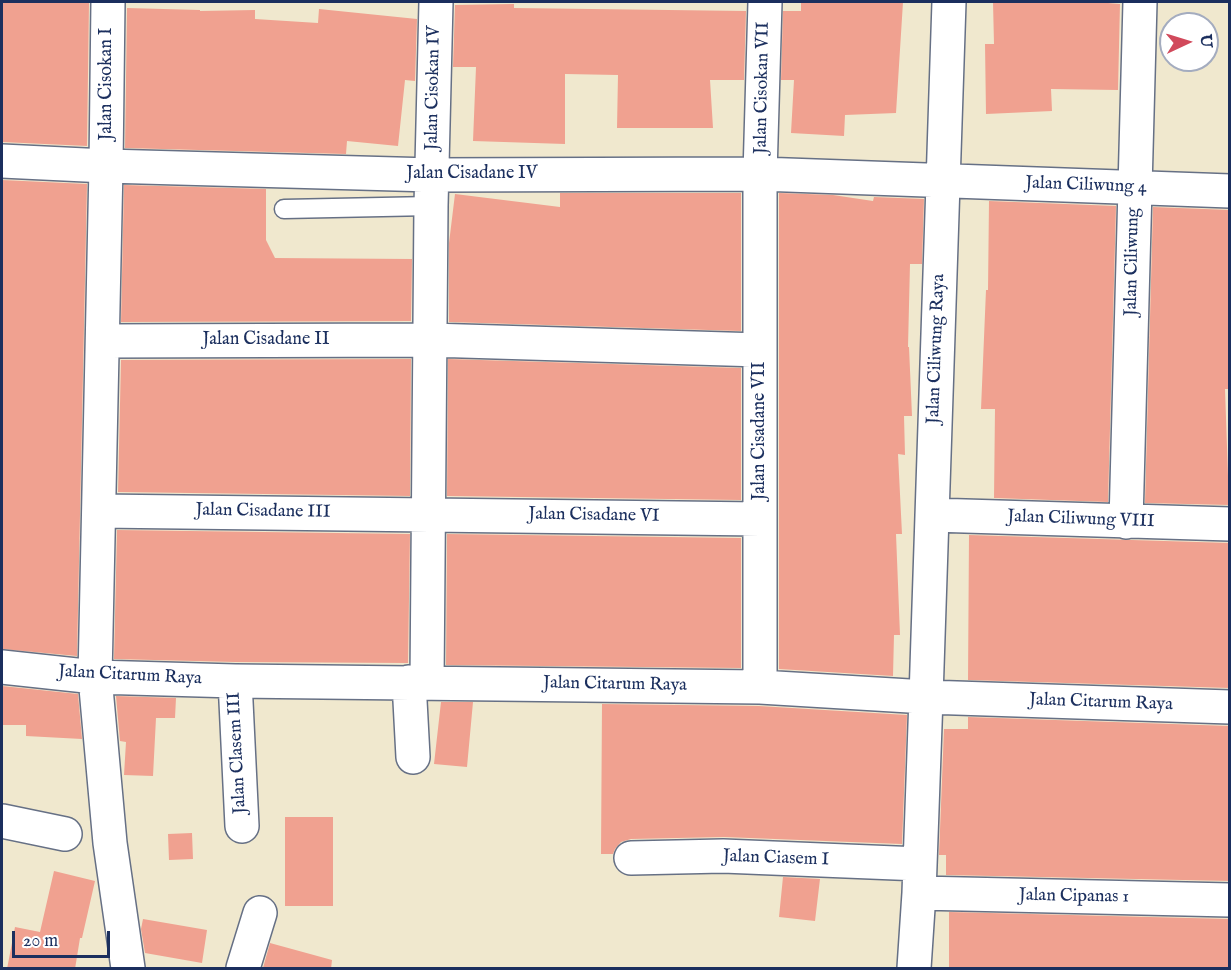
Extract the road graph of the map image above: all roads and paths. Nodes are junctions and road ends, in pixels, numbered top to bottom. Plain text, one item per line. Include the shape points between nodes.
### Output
1 (108, 2) edge
2 (436, 2) edge
3 (765, 2) edge
4 (949, 2) edge
5 (1140, 2) edge
6 (2, 161) edge
7 (106, 166) junction
8 (760, 174) junction
9 (943, 181) junction
10 (1135, 187) junction
11 (431, 190) junction
12 (1230, 191) edge
13 (284, 209) dead end
14 (430, 340) junction
15 (102, 341) junction
16 (760, 350) junction
17 (99, 511) junction
18 (428, 514) junction
19 (932, 515) junction
20 (760, 519) junction
21 (1126, 522) junction
22 (1230, 524) edge
23 (2, 667) edge
24 (95, 677) junction
25 (235, 681) junction
26 (418, 682) junction
27 (760, 687) junction
28 (926, 697) junction
29 (1230, 707) edge
30 (413, 757) dead end
31 (2, 821) edge
32 (242, 826) dead end
33 (65, 834) dead end
34 (631, 858) dead end
35 (919, 878) junction
36 (1230, 900) edge
37 (260, 914) dead end
38 (128, 969) edge
39 (243, 969) edge
40 (914, 969) edge

1 - 7 street, Jalan Cisokan I
2 - 11 street, Jalan Cisokan IV
3 - 8 street, Jalan Cisokan VII
4 - 9 street, Jalan Ciliwung Raya
5 - 10 street, Jalan Ciliwung
6 - 7 street, Jalan Cisadane IV
7 - 11 street, Jalan Cisadane IV
7 - 15 street, Jalan Cisokan I
8 - 9 street, Jalan Cisadane IV
8 - 11 street, Jalan Cisadane IV
8 - 16 street, Jalan Cisadane VII
9 - 10 street, Jalan Ciliwung 4
9 - 19 street, Jalan Ciliwung Raya
10 - 12 street, Jalan Ciliwung 4
10 - 21 street, Jalan Ciliwung
11 - 13 lane
11 - 14 street, Jalan Cisokan IV
14 - 15 street, Jalan Cisadane II
14 - 16 street, Jalan Cisadane II
14 - 18 street, Jalan Cisokan IV
15 - 17 street, Jalan Cisokan I
16 - 20 street, Jalan Cisadane VII
17 - 18 street, Jalan Cisadane III
17 - 24 street, Jalan Cisokan I
18 - 20 street, Jalan Cisadane VI
18 - 26 street, Jalan Cisokan IV
19 - 21 street, Jalan Ciliwung VIII
19 - 28 street, Jalan Ciliwung Raya
20 - 27 street, Jalan Cisadane VII
21 - 22 street, Jalan Ciliwung VIII
23 - 24 street, Jalan Citarum Raya
24 - 25 street, Jalan Citarum Raya
24 - 38 street, Jalan Cisokan I via 110,843
25 - 26 street, Jalan Citarum Raya
25 - 32 street, Jalan Clasem III
26 - 27 street, Jalan Citarum Raya
26 - 30 street, Jalan Cisokan IV
27 - 28 street, Jalan Citarum Raya
28 - 29 street, Jalan Citarum Raya
28 - 35 street, Jalan Ciliwung Raya
31 - 33 street
34 - 35 street, Jalan Ciasem I via 723,856
35 - 36 street, Jalan Cipanas 1
35 - 40 street, Jalan Ciliwung Raya
37 - 39 street

